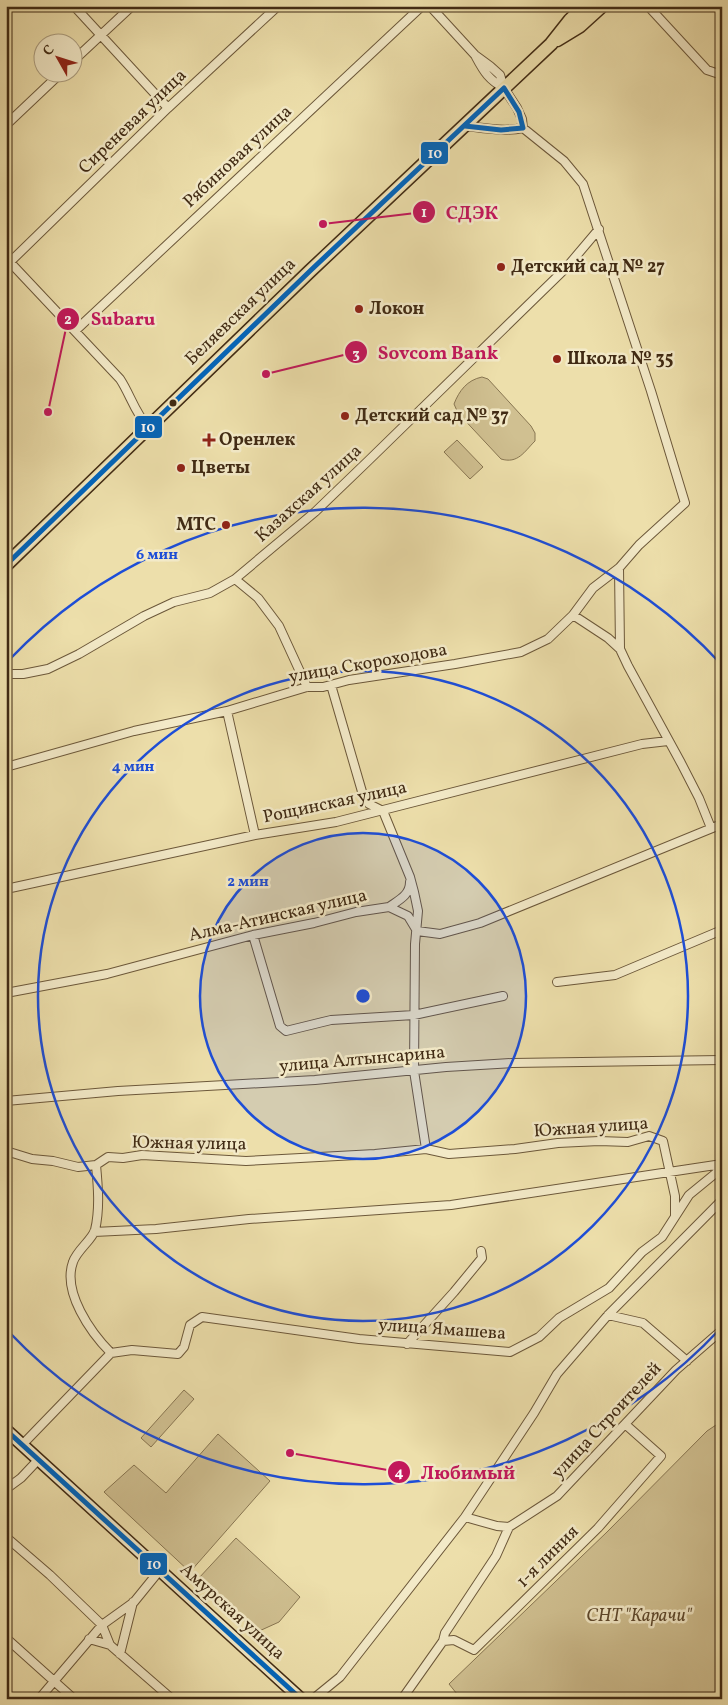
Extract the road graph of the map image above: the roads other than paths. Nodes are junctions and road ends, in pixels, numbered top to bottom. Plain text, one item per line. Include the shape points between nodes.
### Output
1 (74, 6) edge
2 (132, 6) edge
3 (278, 6) edge
4 (422, 6) edge
5 (430, 6) edge
6 (585, 6) edge
7 (602, 6) edge
8 (648, 6) edge
9 (101, 35) junction
10 (551, 44) junction
11 (82, 53) edge
12 (722, 75) edge
13 (51, 82) edge
14 (504, 88) junction
15 (168, 108) junction
16 (6, 125) edge
17 (465, 126) junction
18 (523, 128) junction
19 (599, 229) junction
20 (8, 260) edge
21 (75, 331) junction
22 (148, 427) junction
23 (6, 565) edge
24 (619, 568) junction
25 (235, 579) junction
26 (573, 615) junction
27 (620, 649) junction
28 (6, 674) edge
29 (331, 685) junction
30 (307, 687) junction
31 (226, 711) junction
32 (668, 741) junction
33 (6, 767) edge
34 (383, 811) junction
35 (722, 824) edge
36 (711, 828) junction
37 (256, 834) junction
38 (410, 877) junction
39 (6, 889) edge
40 (389, 908) junction
41 (722, 930) edge
42 (417, 931) junction
43 (253, 935) junction
44 (557, 982) dead end
45 (6, 993) edge
46 (503, 996) dead end
47 (414, 1015) junction
48 (722, 1060) edge
49 (414, 1071) junction
50 (6, 1101) edge
51 (426, 1149) junction
52 (6, 1151) edge
53 (96, 1165) junction
54 (722, 1166) edge
55 (670, 1172) junction
56 (722, 1200) edge
57 (675, 1214) junction
58 (94, 1232) junction
59 (481, 1251) dead end
60 (608, 1315) junction
61 (722, 1330) edge
62 (407, 1344) junction
63 (111, 1353) junction
64 (687, 1361) junction
65 (625, 1424) junction
66 (6, 1430) edge
67 (22, 1445) junction
68 (38, 1460) junction
69 (6, 1489) edge
70 (465, 1517) junction
71 (509, 1527) junction
72 (6, 1537) edge
73 (160, 1570) junction
74 (134, 1602) junction
75 (102, 1625) junction
76 (6, 1638) edge
77 (89, 1639) junction
78 (443, 1641) junction
79 (110, 1645) junction
80 (120, 1654) junction
81 (54, 1680) junction
82 (300, 1698) edge
83 (38, 1699) edge
84 (74, 1699) edge
85 (172, 1699) edge
86 (313, 1699) edge
87 (402, 1699) edge

1 - 9 street
2 - 9 street
3 - 15 street, Сиреневая улица
4 - 21 street, Рябиновая улица
5 - 14 street via 475,55 493,82
6 - 10 main road
7 - 10 main road via 580,26
8 - 12 street via 707,70
9 - 11 street
9 - 15 street
10 - 14 main road, Беляевская улица
13 - 16 street
14 - 17 main road, Беляевская улица
14 - 18 street via 517,108
15 - 20 street, Сиреневая улица
17 - 18 street via 512,131
17 - 22 main road, Беляевская улица
18 - 19 street via 564,161 583,184
19 - 24 street, улица Скороходова via 685,503
19 - 25 street, Казахская улица via 566,268 315,512
20 - 21 street
21 - 22 street via 120,379 140,419
22 - 23 main road, Беляевская улица
24 - 26 street, улица Скороходова via 593,588
24 - 27 street
25 - 28 street, Казахская улица via 210,592 174,602 144,616 48,669
25 - 30 street via 258,598 279,626
26 - 27 street
26 - 29 street, улица Скороходова via 548,639 521,652
27 - 32 street
29 - 30 street, улица Скороходова
29 - 34 street via 363,795 370,804
30 - 31 street, улица Скороходова
31 - 33 street, улица Скороходова via 134,731
31 - 37 street
32 - 34 street, Рощинская улица via 642,744
32 - 36 street via 700,798
34 - 37 street, Рощинская улица
34 - 38 street
35 - 36 street
36 - 42 street via 480,922 440,934
37 - 39 street, Рощинская улица
38 - 40 street via 407,894
38 - 42 street via 418,911
40 - 42 street, Алма-Атинская улица via 408,916
40 - 43 street, Алма-Атинская улица via 356,912
41 - 44 street via 614,975
42 - 47 street
43 - 45 street, Алма-Атинская улица via 107,974
43 - 47 street via 280,1026 286,1031 331,1020
46 - 47 street
47 - 49 street
48 - 49 street, улица Алтынсарина via 512,1063
49 - 50 street, улица Алтынсарина
49 - 51 street
51 - 53 street, Южная улица via 246,1161 142,1155 108,1157
51 - 55 street, Южная улица via 449,1154 558,1143 628,1142 649,1136 663,1141
52 - 53 street, Южная улица via 78,1167
53 - 58 street via 99,1189
54 - 55 street
54 - 57 street, улица Ямашева via 689,1195
55 - 57 street
55 - 58 street via 451,1205
56 - 60 street
57 - 62 street, улица Ямашева via 662,1237 642,1252 609,1288 559,1318 539,1337 510,1352
58 - 63 street via 73,1261 70,1278 74,1296 90,1328
59 - 62 street via 482,1258
60 - 64 street via 643,1323
60 - 70 street via 557,1374
61 - 64 street, улица Строителей
62 - 63 street, улица Ямашева via 202,1317 190,1325 184,1347 178,1354 132,1350
63 - 67 street
64 - 65 street, улица Строителей
65 - 71 street, улица Строителей via 557,1496
65 - 78 street, 1-я линия via 662,1456 598,1528 474,1650 454,1640
66 - 67 street, Амурская улица
67 - 68 street, Амурская улица
68 - 69 street
68 - 73 street, Амурская улица
70 - 71 street
70 - 86 street via 340,1676
71 - 78 street via 496,1556 445,1633
72 - 75 street
73 - 74 street
73 - 82 street, Амурская улица
74 - 75 street
74 - 80 street
75 - 77 street
75 - 79 street
76 - 81 street
77 - 79 street
77 - 81 street
78 - 87 street
79 - 80 street
80 - 85 street
81 - 83 street
81 - 84 street

